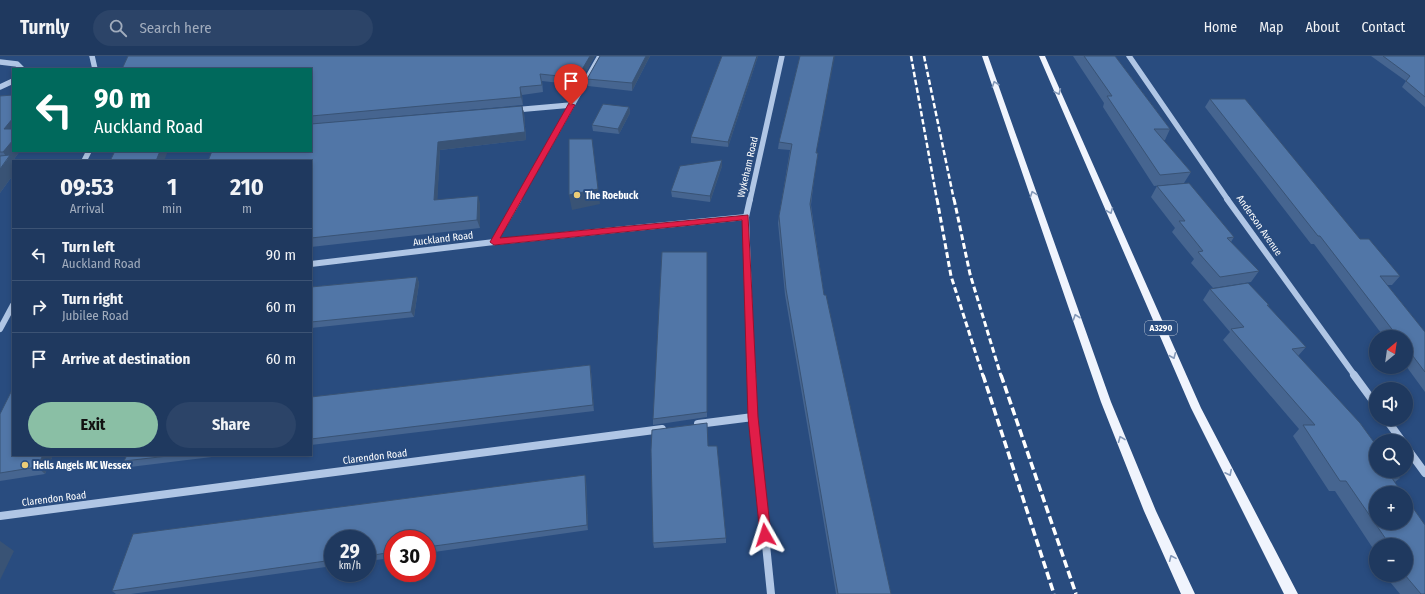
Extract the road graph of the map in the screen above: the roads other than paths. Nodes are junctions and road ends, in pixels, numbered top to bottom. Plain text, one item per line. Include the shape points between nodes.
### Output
1 (92, 56) edge
2 (600, 56) edge
3 (782, 56) edge
4 (985, 56) edge
5 (1042, 56) edge
6 (1129, 56) edge
7 (0, 62) edge
8 (21, 68) edge
9 (95, 68) edge
10 (12, 81) edge
11 (0, 87) edge
12 (571, 105) junction
13 (508, 110) edge
14 (746, 217) junction
15 (494, 242) junction
16 (312, 264) edge
17 (12, 307) edge
18 (0, 329) edge
19 (1369, 395) edge
20 (753, 417) junction
21 (689, 425) edge
22 (674, 427) edge
23 (1413, 457) edge
24 (1425, 473) edge
25 (0, 516) edge
26 (771, 594) edge
27 (1188, 594) edge
28 (1291, 594) edge

1 - 9 street
2 - 12 street
3 - 14 street, Wykeham Road
27 -> 4 main road via 1150,511 1106,402
5 -> 28 main road, A3290 via 1196,408
6 - 19 street, Anderson Avenue via 1247,227
7 - 8 street via 17,64
10 - 11 street
12 - 13 street
12 - 15 street
14 - 15 street, Auckland Road
14 - 20 street, Wykeham Road
15 - 16 street, Auckland Road
17 - 18 street
20 - 21 street
20 - 26 street, Wykeham Road
22 - 25 street, Clarendon Road
23 - 24 street

